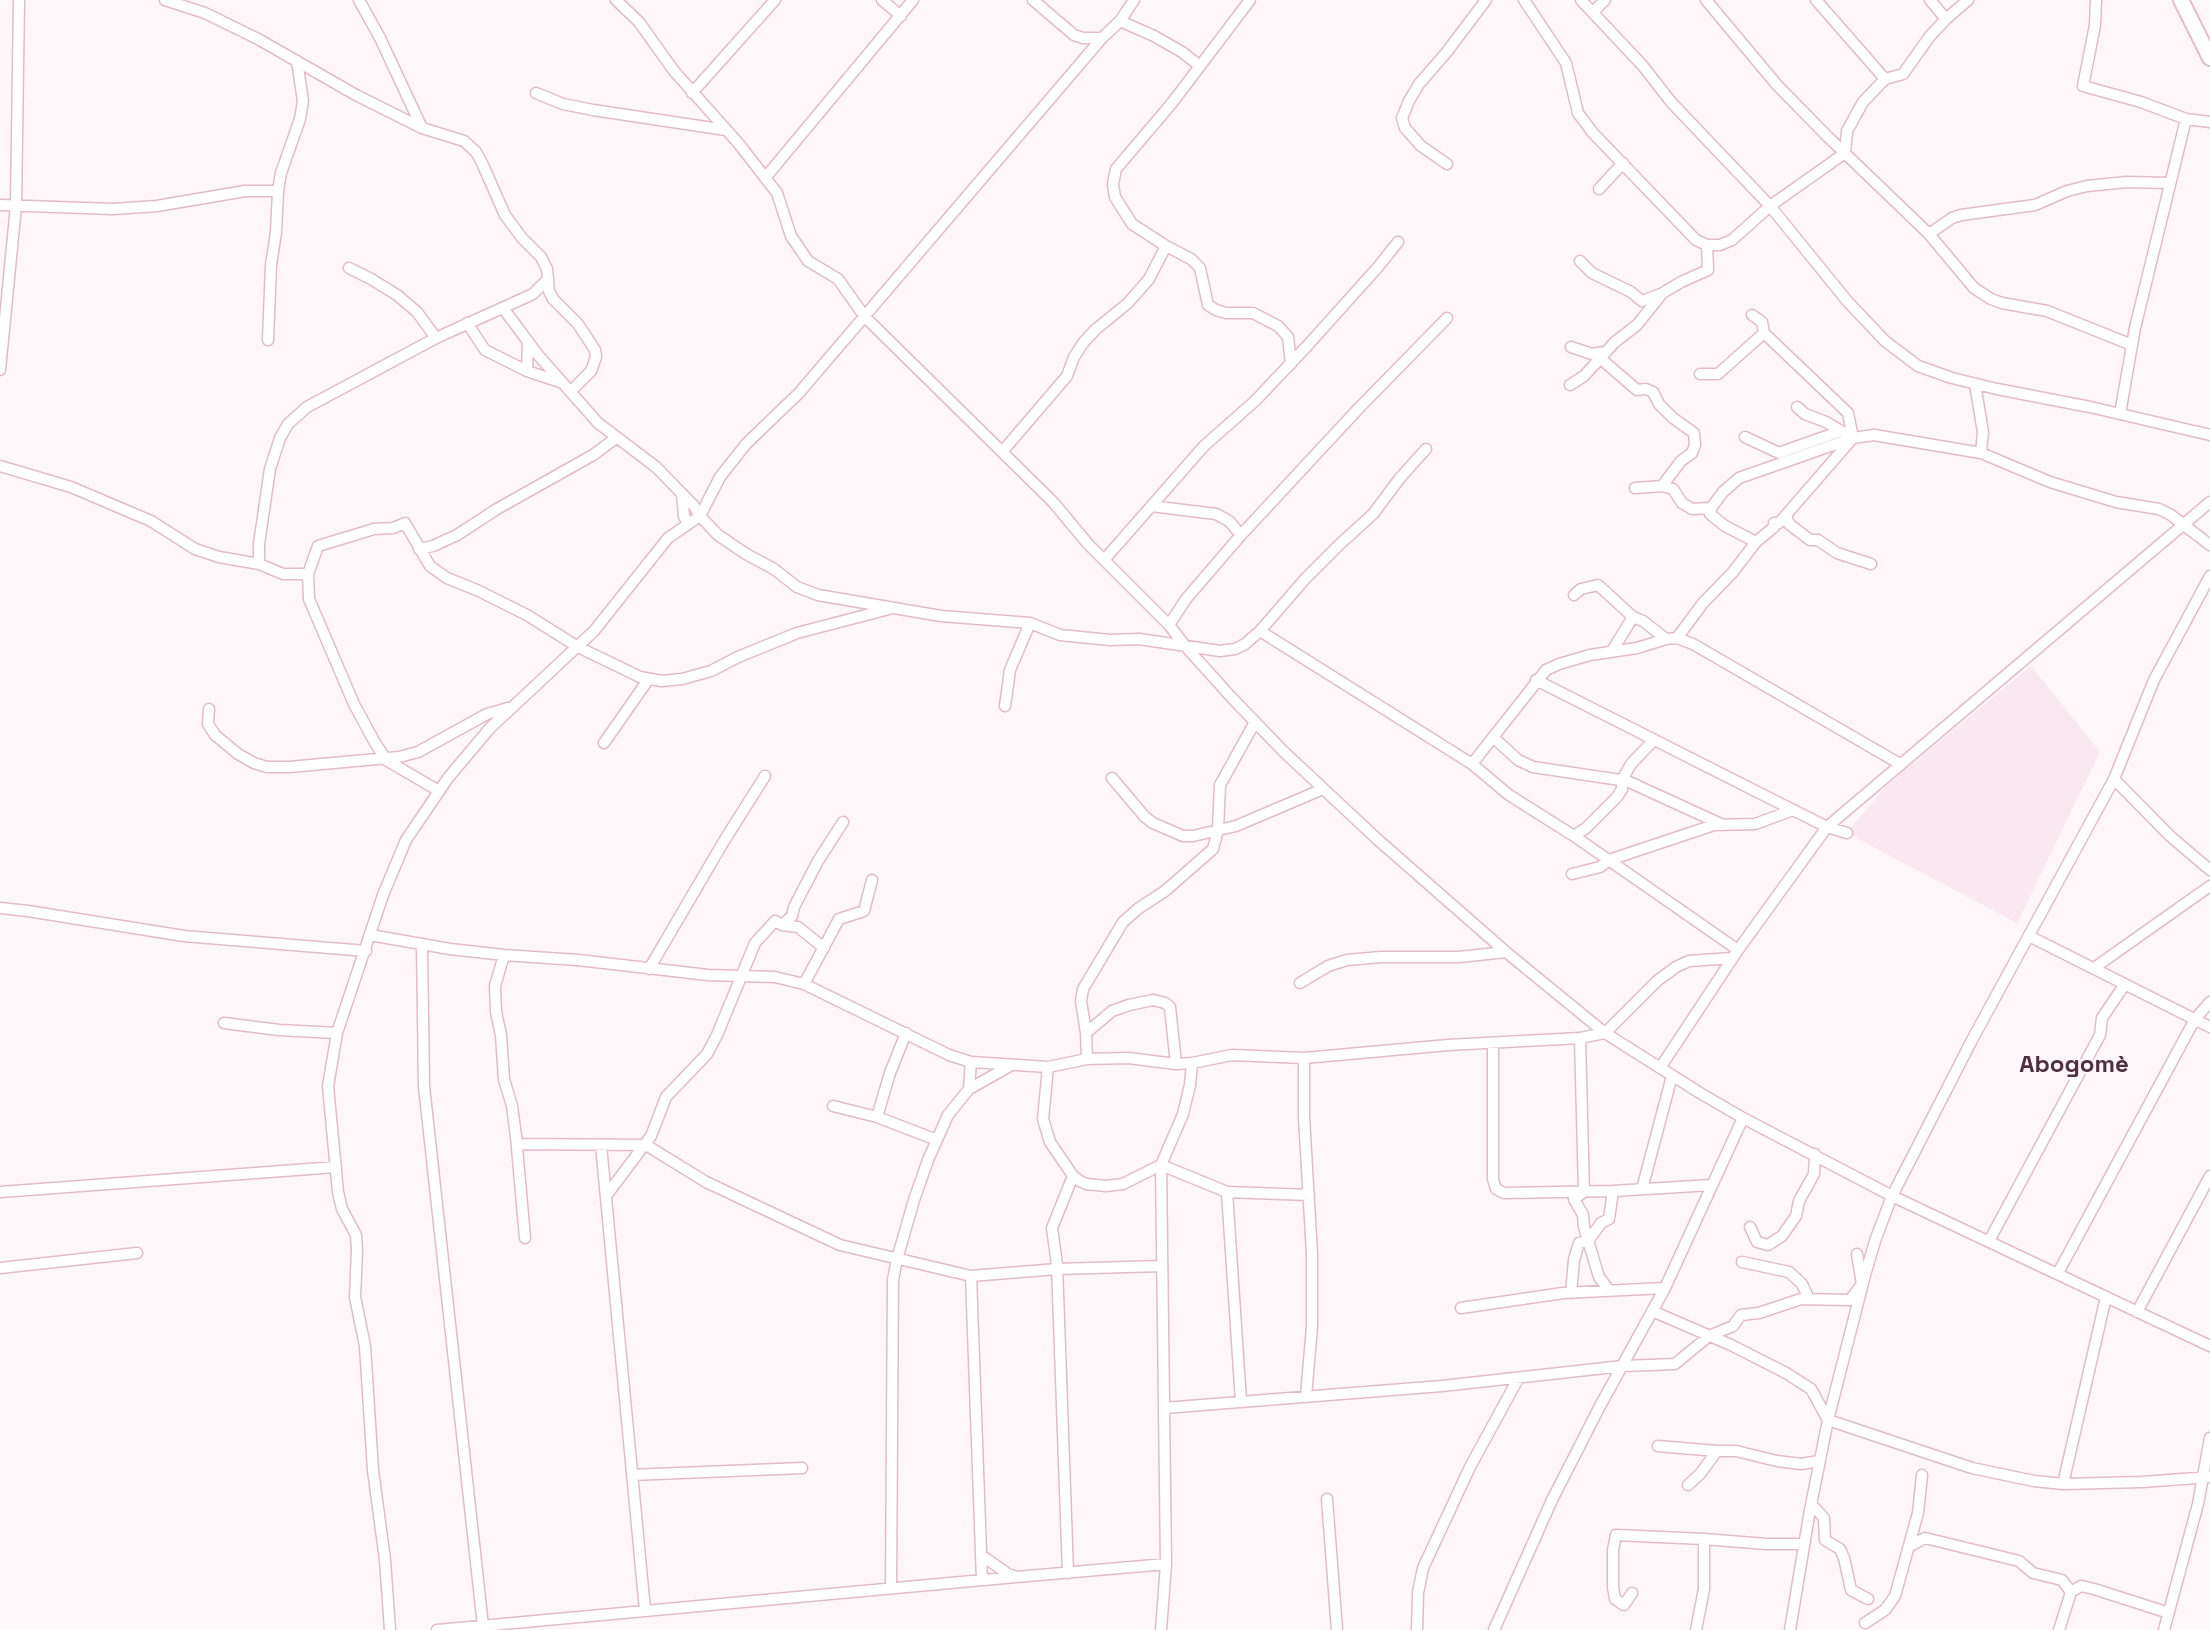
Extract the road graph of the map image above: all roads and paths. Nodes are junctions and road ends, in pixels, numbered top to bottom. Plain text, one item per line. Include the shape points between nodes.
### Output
1 (19, 0) edge
2 (165, 0) edge
3 (359, 0) edge
4 (616, 0) edge
5 (775, 0) edge
6 (883, 0) edge
7 (913, 0) edge
8 (1033, 0) edge
9 (1134, 0) edge
10 (1250, 0) edge
11 (1486, 0) edge
12 (1524, 0) edge
13 (1581, 0) edge
14 (1605, 0) edge
15 (1706, 0) edge
16 (1816, 0) edge
17 (1930, 0) edge
18 (1968, 0) edge
19 (2096, 0) edge
20 (2181, 0) edge
21 (1593, 12) junction
22 (901, 16) junction
23 (1946, 19) junction
24 (1120, 21) junction
25 (1102, 38) junction
26 (2210, 58) edge
27 (297, 61) junction
28 (1200, 66) junction
29 (1885, 79) junction
30 (536, 93) dead end
31 (692, 93) junction
32 (2186, 119) junction
33 (2210, 122) edge
34 (422, 128) junction
35 (726, 130) junction
36 (1845, 153) junction
37 (1623, 163) junction
38 (1447, 164) dead end
39 (765, 177) junction
40 (2171, 183) junction
41 (1599, 189) dead end
42 (278, 191) junction
43 (0, 205) edge
44 (16, 206) junction
45 (1770, 206) junction
46 (1930, 234) junction
47 (1398, 242) dead end
48 (1166, 246) junction
49 (1707, 246) junction
50 (1580, 261) dead end
51 (349, 268) dead end
52 (547, 281) junction
53 (1661, 295) junction
54 (503, 307) junction
55 (1752, 314) dead end
56 (865, 317) junction
57 (1447, 318) dead end
58 (467, 323) junction
59 (1764, 333) junction
60 (436, 338) junction
61 (268, 340) dead end
62 (528, 341) junction
63 (2132, 345) junction
64 (1571, 347) dead end
65 (1602, 355) junction
66 (1290, 364) junction
67 (0, 370) edge
68 (527, 371) junction
69 (1700, 373) dead end
70 (1975, 384) junction
71 (1570, 385) dead end
72 (567, 387) junction
73 (1797, 407) dead end
74 (2120, 414) junction
75 (1841, 431) junction
76 (2210, 435) edge
77 (1745, 437) dead end
78 (616, 438) junction
79 (1853, 438) junction
80 (1426, 449) dead end
81 (1002, 452) junction
82 (1981, 453) junction
83 (0, 466) edge
84 (1662, 486) junction
85 (1635, 488) dead end
86 (682, 494) junction
87 (2210, 502) edge
88 (1151, 506) junction
89 (1711, 508) junction
90 (1786, 515) junction
91 (700, 516) junction
92 (688, 524) junction
93 (2184, 524) junction
94 (1241, 535) junction
95 (1756, 542) junction
96 (2210, 545) edge
97 (419, 549) junction
98 (1104, 559) junction
99 (258, 564) junction
100 (1871, 564) dead end
101 (308, 574) junction
102 (2210, 576) edge
103 (1574, 595) dead end
104 (893, 608) junction
105 (1633, 617) junction
106 (1030, 623) junction
107 (1169, 625) junction
108 (1260, 631) junction
109 (1677, 638) junction
110 (1666, 639) junction
111 (578, 647) junction
112 (1186, 647) junction
113 (1612, 651) junction
114 (648, 680) junction
115 (1536, 680) junction
116 (1005, 706) dead end
117 (511, 707) junction
118 (209, 709) dead end
119 (1255, 722) junction
120 (1493, 737) junction
121 (1654, 740) junction
122 (604, 743) dead end
123 (386, 760) junction
124 (1472, 764) junction
125 (1900, 765) junction
126 (765, 776) dead end
127 (1112, 778) dead end
128 (2114, 779) junction
129 (1622, 780) junction
130 (1323, 789) junction
131 (439, 791) junction
132 (1793, 810) junction
133 (843, 822) dead end
134 (1723, 825) junction
135 (1827, 827) junction
136 (1219, 830) junction
137 (1847, 833) dead end
138 (1574, 836) junction
139 (1609, 860) junction
140 (2210, 870) edge
141 (1572, 874) dead end
142 (872, 880) dead end
143 (2210, 886) edge
144 (0, 908) edge
145 (782, 925) junction
146 (370, 935) junction
147 (2029, 936) junction
148 (422, 944) junction
149 (824, 948) junction
150 (366, 951) junction
151 (1506, 952) junction
152 (1735, 954) junction
153 (504, 955) junction
154 (2094, 968) junction
155 (649, 969) junction
156 (740, 976) junction
157 (1300, 983) dead end
158 (804, 984) junction
159 (2125, 984) junction
160 (2210, 1002) edge
161 (2195, 1019) junction
162 (224, 1023) dead end
163 (2210, 1027) edge
164 (337, 1033) junction
165 (905, 1033) junction
166 (1086, 1033) junction
167 (1605, 1033) junction
168 (1580, 1038) junction
169 (1493, 1043) junction
170 (1304, 1058) junction
171 (1087, 1059) junction
172 (971, 1062) junction
173 (1192, 1063) junction
174 (1176, 1064) junction
175 (1011, 1066) junction
176 (1048, 1067) junction
177 (1660, 1069) junction
178 (1672, 1076) junction
179 (969, 1088) junction
180 (833, 1106) dead end
181 (877, 1117) junction
182 (1743, 1118) junction
183 (937, 1140) junction
184 (517, 1144) junction
185 (601, 1144) junction
186 (646, 1145) junction
187 (1815, 1154) junction
188 (1161, 1165) junction
189 (336, 1167) junction
190 (1073, 1175) junction
191 (2210, 1176) edge
192 (1712, 1185) junction
193 (1642, 1189) junction
194 (1613, 1191) junction
195 (0, 1192) edge
196 (1227, 1192) junction
197 (1584, 1192) junction
198 (1309, 1195) junction
199 (606, 1196) junction
200 (1892, 1196) junction
201 (1750, 1227) dead end
202 (525, 1238) dead end
203 (1588, 1241) junction
204 (1989, 1241) junction
205 (138, 1253) dead end
206 (1857, 1254) dead end
207 (897, 1259) junction
208 (1742, 1262) dead end
209 (1162, 1266) junction
210 (0, 1268) edge
211 (1057, 1269) junction
212 (2058, 1273) junction
213 (971, 1276) junction
214 (1862, 1284) junction
215 (1665, 1288) junction
216 (1609, 1290) junction
217 (1571, 1293) junction
218 (2106, 1297) junction
219 (1809, 1299) junction
220 (1461, 1308) dead end
221 (1652, 1311) junction
222 (2137, 1312) junction
223 (1709, 1336) junction
224 (2210, 1346) edge
225 (1623, 1366) junction
226 (1518, 1379) junction
227 (1306, 1396) junction
228 (1241, 1401) junction
229 (1164, 1408) junction
230 (1828, 1420) junction
231 (2210, 1438) edge
232 (1658, 1446) dead end
233 (1717, 1451) junction
234 (1819, 1461) junction
235 (802, 1468) dead end
236 (632, 1475) junction
237 (1922, 1475) dead end
238 (2207, 1476) edge
239 (2063, 1484) junction
240 (1688, 1485) dead end
241 (1327, 1499) dead end
242 (1810, 1510) junction
243 (1703, 1539) junction
244 (1804, 1544) junction
245 (1910, 1546) junction
246 (981, 1555) junction
247 (1166, 1564) junction
248 (1068, 1573) junction
249 (1016, 1577) junction
250 (982, 1580) junction
251 (891, 1588) junction
252 (2071, 1592) junction
253 (1632, 1593) dead end
254 (1868, 1599) dead end
255 (645, 1611) junction
256 (2169, 1613) junction
257 (1865, 1623) dead end
258 (483, 1626) junction
259 (390, 1630) edge
260 (438, 1630) edge
261 (1161, 1630) edge
262 (1337, 1630) edge
263 (1417, 1630) edge
264 (1493, 1630) edge
265 (1696, 1630) edge
266 (1790, 1630) edge
267 (2059, 1630) edge
268 (2164, 1630) edge

1 - 44 street
2 - 27 street via 205,13
3 - 34 street
4 - 31 street via 639,22
5 - 31 street
6 - 22 street
7 - 22 street
8 - 25 street via 1074,35
9 - 24 street
10 - 28 street
11 - 38 street via 1419,83 1402,118 1421,146
12 - 37 street via 1566,63 1578,113
13 - 21 street
14 - 21 street
15 - 36 street via 1777,85
16 - 29 street
17 - 23 street
18 - 23 street
19 - 32 street via 2083,86
20 - 26 main road
21 - 45 street
22 - 39 street
23 - 29 street via 1903,74
24 - 25 street
24 - 28 street via 1154,36
25 - 56 street
27 - 34 street
27 - 42 street via 303,101
28 - 48 street via 1115,169 1115,197 1124,213 1132,224
29 - 36 street via 1863,102 1847,131
30 - 35 street via 593,110
31 - 35 street
32 - 33 street
32 - 40 street
34 - 52 street via 464,141 475,152 505,215 541,257
35 - 39 street
36 - 45 street
36 - 46 street
37 - 41 street
37 - 49 street
39 - 56 street via 777,192 792,236 808,261 838,279
40 - 46 street via 2127,182 2067,191 2035,205 1961,215
40 - 63 street
42 - 44 street via 245,191 113,209
42 - 61 street
43 - 44 street
44 - 67 street
45 - 49 street via 1732,240
45 - 70 street via 1885,341 1918,366
46 - 63 street via 1974,288 1991,299 2047,311
47 - 66 street
48 - 66 street via 1200,268 1208,305 1226,313 1253,313 1278,326 1288,337
48 - 81 street via 1149,279 1083,343 1067,376
49 - 53 street via 1708,270
50 - 53 street via 1642,301
51 - 60 street via 397,295
52 - 54 street via 533,294
52 - 72 street via 553,299 595,350 591,371
53 - 65 street via 1637,325
54 - 58 street
54 - 62 street
55 - 59 street via 1762,322
56 - 81 street
56 - 91 street via 799,393 746,444 720,477
57 - 94 street
58 - 60 street
58 - 68 street via 485,350
59 - 69 street via 1718,374
59 - 79 street via 1847,413
60 - 99 street via 307,407 288,424 270,469
62 - 68 street
62 - 72 street
63 - 74 street
64 - 65 street
65 - 71 street
65 - 84 street via 1637,390 1653,392 1665,411 1694,433 1692,453
66 - 88 street
68 - 72 street
70 - 74 street
70 - 82 street via 1983,432
72 - 78 street
73 - 75 street
74 - 76 street
75 - 77 street via 1779,453
75 - 79 street
78 - 86 street via 656,467
78 - 97 street via 457,535
79 - 82 street via 1874,435
79 - 89 street via 1739,478
79 - 90 street
80 - 108 street via 1373,514 1304,579
81 - 98 street
82 - 93 street via 2050,482 2116,502 2159,509
83 - 99 street via 72,487 151,521 195,549
84 - 85 street
84 - 89 street via 1673,489 1692,509
86 - 91 street
86 - 92 street
87 - 93 street
88 - 94 street via 1216,514
88 - 98 street
89 - 95 street via 1710,514 1725,526
90 - 95 street
90 - 100 street via 1789,524 1810,541
91 - 92 street
91 - 104 street via 718,535 796,587
92 - 111 street via 654,553
93 - 96 street
93 - 125 street
94 - 107 street
95 - 109 street
97 - 101 street via 405,523 374,529 318,545
97 - 111 street via 430,566 447,578 527,615
98 - 107 street
99 - 101 street via 283,574
101 - 123 street via 309,599 354,704
102 - 128 street via 2154,680
103 - 105 street via 1598,585
104 - 106 street
104 - 114 street via 797,633 711,671 682,679
105 - 110 street
105 - 113 street
106 - 112 street via 1060,635 1139,639
106 - 116 street via 1010,670
107 - 112 street
108 - 112 street via 1235,649
108 - 124 street
109 - 110 street
109 - 125 street
110 - 113 street
111 - 114 street
111 - 117 street
112 - 119 street
113 - 115 street via 1559,664
114 - 122 street
115 - 120 street
115 - 121 street
117 - 123 street via 487,714 418,752
117 - 131 street
118 - 123 street via 208,724 215,734 238,754 267,767
119 - 130 street
119 - 136 street via 1220,785
120 - 124 street
120 - 129 street via 1533,767
121 - 129 street
121 - 132 street
123 - 131 street
124 - 138 street
125 - 135 street
126 - 155 street
127 - 136 street via 1153,823 1183,836
128 - 140 street
128 - 147 street
129 - 134 street
129 - 138 street via 1617,797
130 - 136 street
130 - 151 street
131 - 146 street via 406,840
132 - 134 street via 1755,824
132 - 135 street
133 - 145 street via 792,916
134 - 139 street
135 - 137 street
135 - 152 street
136 - 166 street via 1213,849 1200,862 1123,922 1083,989
138 - 139 street
139 - 141 street
139 - 152 street
142 - 149 street via 864,911 839,919
143 - 154 street
144 - 150 street via 184,936
145 - 149 street via 799,927
145 - 156 street via 775,921 755,943
146 - 148 street
146 - 150 street
147 - 154 street
147 - 200 street
148 - 153 street
148 - 258 street via 424,1086
149 - 158 street
150 - 164 street
151 - 157 street via 1347,960
151 - 167 street
152 - 167 street via 1676,967
152 - 177 street
153 - 155 street
153 - 184 street via 495,986 496,1012
154 - 159 street
155 - 156 street
156 - 158 street
156 - 186 street via 707,1054 666,1097
158 - 165 street
159 - 161 street
159 - 204 street via 2102,1018 2096,1043
160 - 161 street
161 - 163 street
161 - 212 street
162 - 164 street
164 - 189 street via 328,1086
165 - 172 street
165 - 181 street
166 - 171 street
166 - 174 street via 1112,1011 1153,1000 1165,1003 1170,1007
167 - 168 street
167 - 177 street
168 - 169 street
168 - 197 street
169 - 170 street
169 - 197 street via 1496,1189 1504,1194
170 - 173 street via 1232,1055
170 - 198 street
171 - 174 street
171 - 176 street
172 - 175 street
172 - 179 street
173 - 174 street
173 - 188 street via 1183,1114
175 - 176 street
175 - 179 street
176 - 190 street via 1044,1128
177 - 178 street
178 - 182 street
178 - 193 street
179 - 183 street via 948,1115
180 - 181 street
181 - 183 street
182 - 187 street
182 - 192 street
183 - 207 street
184 - 185 street
184 - 202 street
185 - 186 street
185 - 199 street
186 - 199 street
186 - 207 street via 706,1182 840,1245
187 - 200 street
187 - 201 street via 1814,1174 1782,1236 1768,1245 1758,1242
188 - 190 street via 1123,1184 1106,1186 1086,1184
188 - 196 street
188 - 209 street
189 - 195 street
189 - 259 street via 342,1209 356,1236 355,1297 365,1346
190 - 211 street via 1052,1228
191 - 222 street
192 - 193 street
192 - 215 street
193 - 194 street
194 - 197 street
194 - 203 street via 1609,1219
196 - 198 street
196 - 228 street
197 - 203 street via 1574,1199
198 - 227 street via 1312,1327
199 - 236 street
200 - 204 street
200 - 214 street
203 - 216 street via 1599,1277
203 - 217 street via 1579,1243 1573,1260
204 - 212 street
205 - 210 street
206 - 214 street
207 - 213 street
207 - 251 street via 893,1280
208 - 219 street via 1789,1272
209 - 211 street
209 - 229 street
211 - 213 street
211 - 248 street
212 - 218 street
213 - 246 street
214 - 219 street via 1850,1300
214 - 230 street
215 - 216 street
215 - 221 street
216 - 217 street
217 - 220 street
218 - 222 street
218 - 239 street
219 - 223 street via 1741,1315 1734,1326
221 - 223 street
221 - 225 street
222 - 224 street
223 - 225 street via 1675,1364
223 - 230 street via 1771,1364 1811,1389
225 - 226 street
225 - 264 street via 1552,1500
226 - 227 street
226 - 263 street via 1469,1467 1423,1569
227 - 228 street
228 - 229 street
229 - 247 street
230 - 234 street
230 - 239 street via 1972,1468
231 - 238 street
232 - 233 street
233 - 234 street via 1801,1464
233 - 240 street
234 - 242 street
235 - 236 street
236 - 255 street
237 - 245 street
238 - 239 street
238 - 256 street
241 - 262 street
242 - 244 street
242 - 254 street via 1815,1508 1824,1518 1825,1541 1840,1549 1851,1590
243 - 244 street
243 - 253 street via 1616,1535 1615,1599 1624,1605
243 - 265 street via 1703,1590
244 - 266 street
245 - 252 street via 1925,1538 2019,1561 2033,1573 2062,1580
245 - 257 street via 1895,1597
246 - 249 street
246 - 250 street
247 - 248 street
247 - 261 street
248 - 249 street
249 - 250 street
250 - 251 street
251 - 255 street
252 - 256 street via 2081,1586 2094,1588
252 - 267 street
255 - 258 street
256 - 268 street
258 - 260 street

